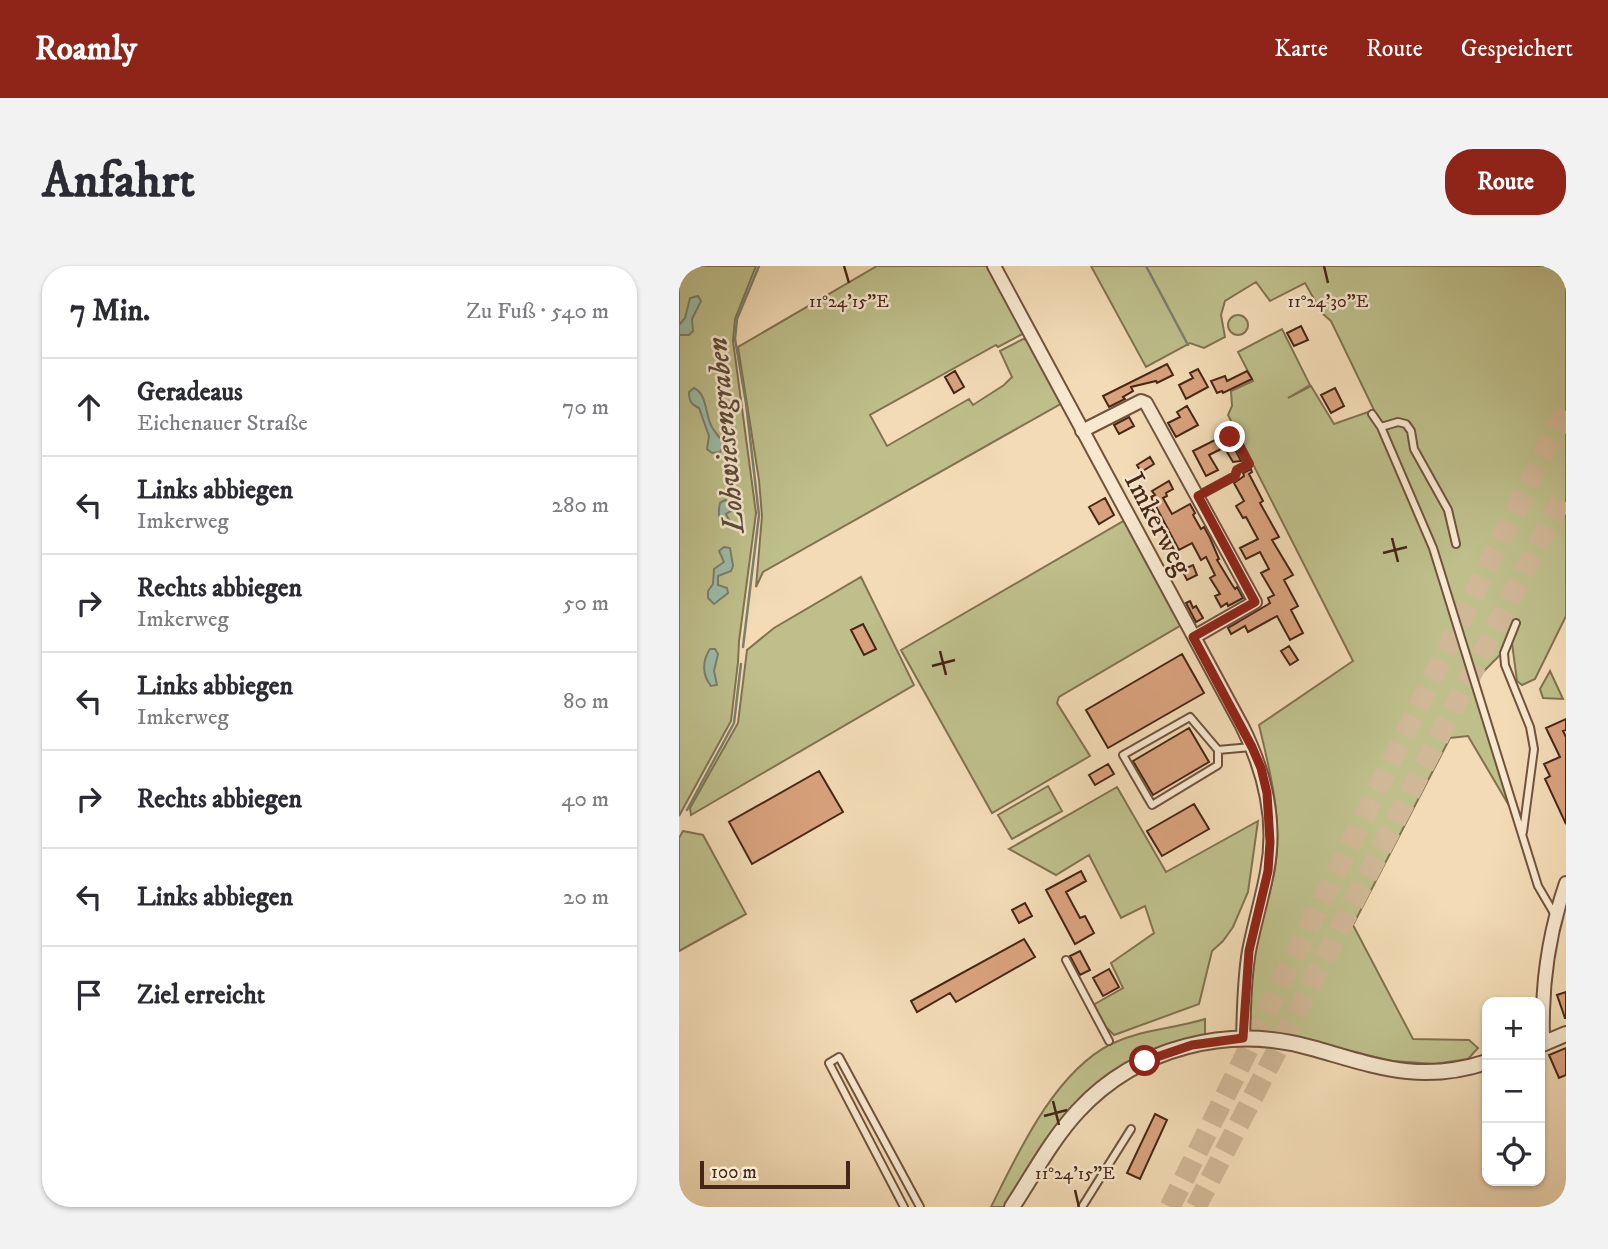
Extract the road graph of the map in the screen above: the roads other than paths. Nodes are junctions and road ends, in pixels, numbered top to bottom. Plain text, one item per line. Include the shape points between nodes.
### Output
1 (994, 266) edge
2 (1372, 414) dead end
3 (1381, 427) junction
4 (1082, 431) junction
5 (1230, 437) dead end
6 (1198, 496) junction
7 (1456, 544) dead end
8 (1516, 623) dead end
9 (1193, 637) junction
10 (1252, 747) junction
11 (1218, 750) junction
12 (1523, 834) junction
13 (1566, 883) edge
14 (1555, 915) junction
15 (1066, 960) dead end
16 (1543, 997) edge
17 (1566, 1034) edge
18 (1243, 1038) junction
19 (1109, 1041) dead end
20 (1545, 1043) edge
21 (1482, 1063) edge
22 (1131, 1129) dead end
23 (904, 1207) edge
24 (920, 1207) edge
25 (1012, 1207) edge
26 (1083, 1207) edge

1 - 4 street, Imkerweg
2 - 3 lane
3 - 7 lane via 1398,422 1411,431 1415,449 1448,510
3 - 12 lane via 1433,548
4 - 6 street, Imkerweg via 1141,401 1146,403
4 - 9 street, Imkerweg
5 - 6 lane via 1235,437 1249,464
6 - 9 street, Imkerweg via 1255,602
8 - 12 lane via 1504,653 1505,665 1534,749
9 - 10 street, Imkerweg
10 - 11 lane
10 - 18 street, Imkerweg via 1267,793 1270,842 1247,962
11 - 11 lane via 1190,718 1123,755 1152,805 1218,765
12 - 14 lane via 1538,886
13 - 14 street
14 - 16 street
15 - 19 lane
17 - 20 street
18 - 21 street via 1290,1042 1393,1071 1428,1074
18 - 25 street via 1168,1052 1122,1074 1078,1112
22 - 26 lane
23 - 24 lane via 829,1063 839,1058

